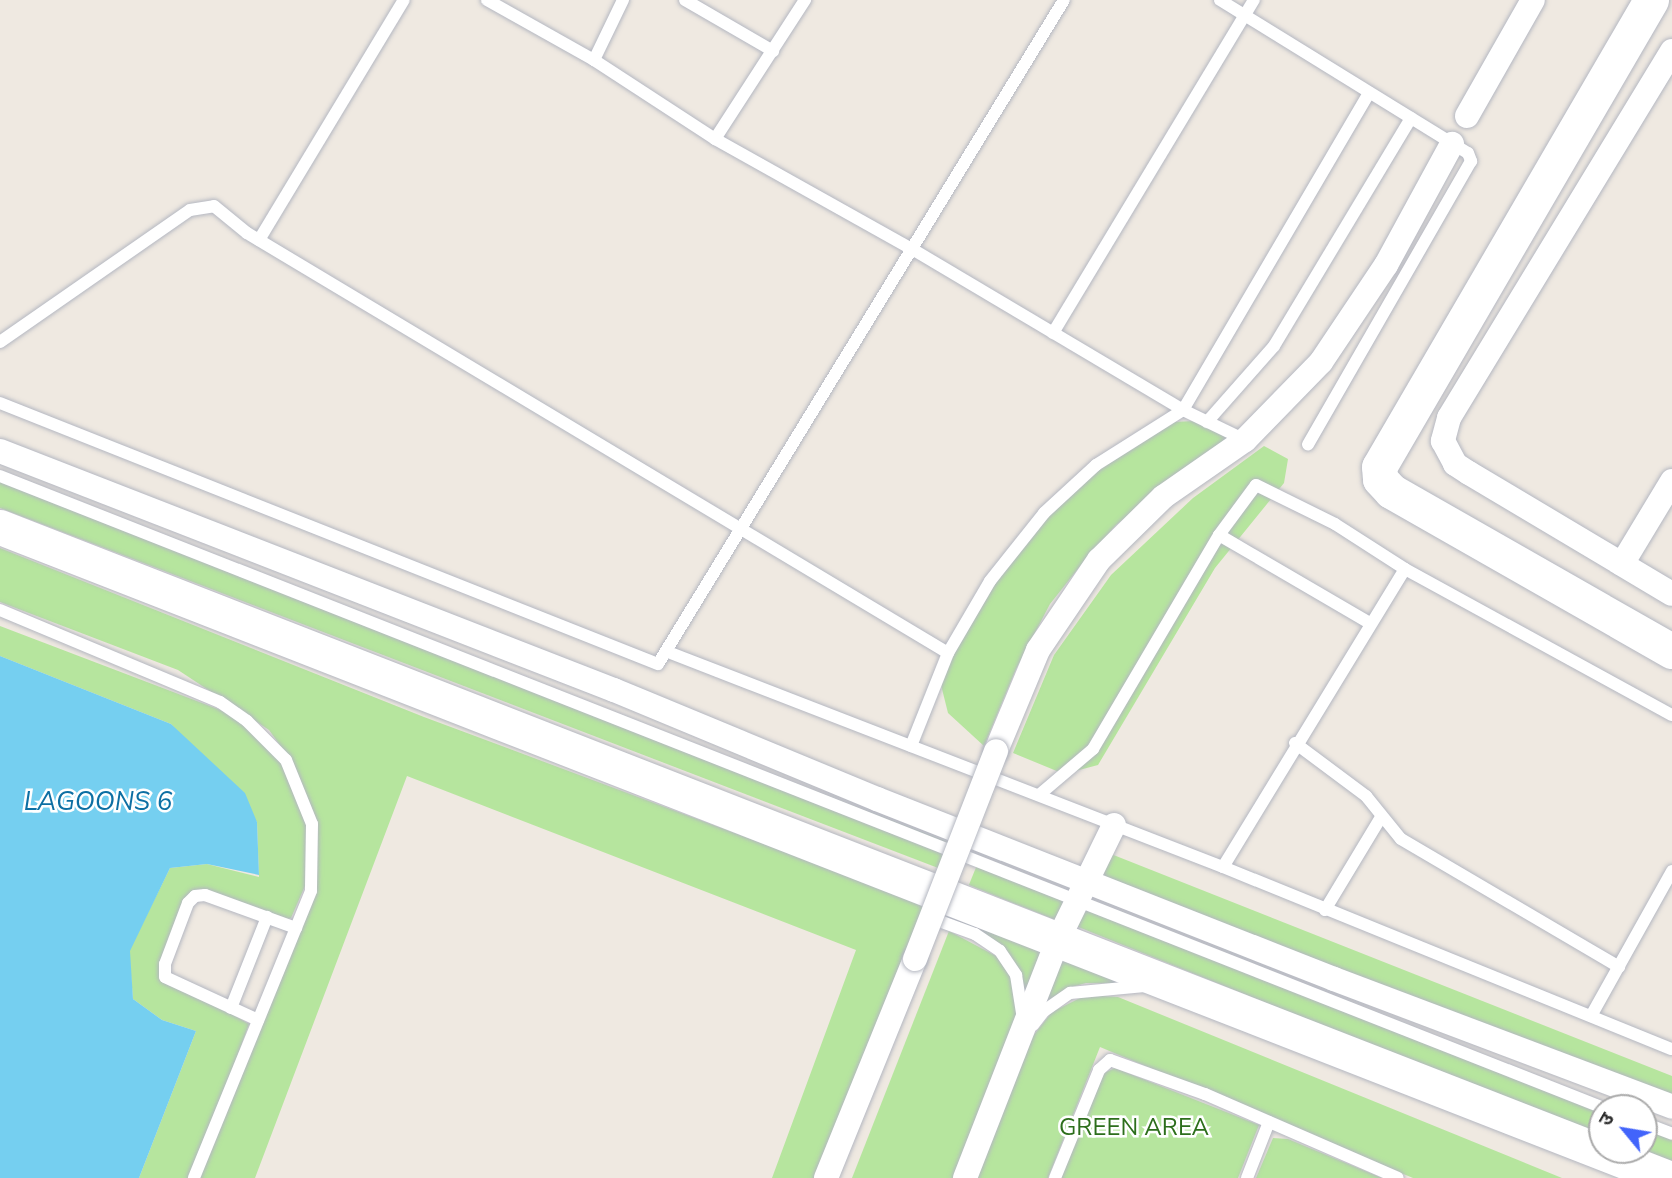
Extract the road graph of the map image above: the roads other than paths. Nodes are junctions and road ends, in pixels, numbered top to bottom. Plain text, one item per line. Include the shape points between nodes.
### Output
1 (404, 0) edge
2 (488, 0) edge
3 (624, 0) edge
4 (685, 0) edge
5 (805, 0) edge
6 (1064, 0) edge
7 (1220, 0) edge
8 (1254, 0) edge
9 (1533, 0) edge
10 (1651, 0) edge
11 (1244, 15) junction
12 (773, 51) junction
13 (1672, 51) edge
14 (594, 60) junction
15 (1369, 93) junction
16 (1411, 118) junction
17 (1460, 130) junction
18 (715, 139) junction
19 (259, 240) junction
20 (912, 249) junction
21 (1053, 333) junction
22 (0, 342) edge
23 (0, 403) edge
24 (1183, 410) junction
25 (1206, 422) junction
26 (1245, 440) junction
27 (1308, 444) dead end
28 (0, 451) edge
29 (0, 476) edge
30 (1672, 481) edge
31 (0, 527) edge
32 (742, 529) junction
33 (1219, 535) junction
34 (1622, 564) junction
35 (1405, 569) junction
36 (1672, 594) edge
37 (0, 610) edge
38 (1368, 622) junction
39 (1672, 651) edge
40 (668, 652) junction
41 (948, 653) junction
42 (1672, 715) edge
43 (1295, 743) junction
44 (911, 746) junction
45 (1039, 795) junction
46 (1381, 817) junction
47 (1114, 825) junction
48 (1223, 867) junction
49 (1672, 871) edge
50 (1083, 889) junction
51 (1325, 910) junction
52 (267, 918) junction
53 (931, 918) junction
54 (296, 928) junction
55 (1057, 942) junction
56 (1619, 967) junction
57 (1173, 985) junction
58 (231, 1008) junction
59 (1591, 1016) junction
60 (258, 1020) junction
61 (1020, 1042) junction
62 (1672, 1049) edge
63 (1588, 1101) edge
64 (1672, 1107) edge
65 (1269, 1122) junction
66 (194, 1178) edge
67 (826, 1178) edge
68 (965, 1178) edge
69 (1055, 1178) edge
70 (1247, 1178) edge
71 (1398, 1178) edge
72 (1668, 1178) edge

1 - 19 lane
2 - 14 lane
3 - 14 lane
4 - 12 lane
5 - 12 lane
6 - 20 lane
7 - 11 lane
8 - 11 lane
9 - 17 street
10 - 39 street via 1384,454 1380,479 1391,491
11 - 15 lane
11 - 21 lane
12 - 18 lane
13 - 34 street via 1444,432 1443,441 1455,464
14 - 18 lane
15 - 16 lane
15 - 24 lane
16 - 17 lane
16 - 25 lane via 1275,346
17 - 26 street via 1386,265 1321,362
17 - 27 lane via 1471,161
18 - 20 lane
19 - 22 lane via 214,206 196,207
19 - 32 lane
20 - 21 lane
20 - 32 lane
21 - 24 lane
23 - 40 lane via 651,663 661,662
24 - 25 lane
24 - 41 lane via 1096,465 1044,513 990,582
25 - 26 lane
26 - 53 street, bridge via 1163,497 1099,560 1038,650
28 - 50 street
29 - 50 lane
30 - 34 street
31 - 55 street
32 - 40 lane
32 - 41 lane
33 - 35 lane via 1256,485 1335,524
33 - 38 lane
33 - 45 lane via 1093,749
34 - 36 street
35 - 38 lane
35 - 42 lane
37 - 54 lane via 219,702 247,721 286,760 312,824 311,891
38 - 43 lane
40 - 44 lane
41 - 44 lane
43 - 46 lane via 1349,781
43 - 48 lane
44 - 45 lane
45 - 47 lane
46 - 51 lane
46 - 56 lane via 1401,839
47 - 48 lane
47 - 50 street
48 - 51 lane
49 - 56 lane
50 - 55 street
50 - 63 lane
50 - 64 street
51 - 59 lane
52 - 54 lane
52 - 58 lane
52 - 58 lane via 205,895 188,903 165,964 165,977
53 - 61 lane via 975,934 1000,951 1016,975 1023,1001
53 - 67 street, bridge
54 - 60 lane
55 - 57 street
55 - 61 street
56 - 59 lane
57 - 61 lane via 1070,993 1044,1011
57 - 72 street
58 - 60 lane
59 - 62 lane
60 - 66 lane
61 - 68 street
65 - 69 lane via 1131,1064 1110,1060 1099,1070
65 - 70 lane
65 - 71 lane

